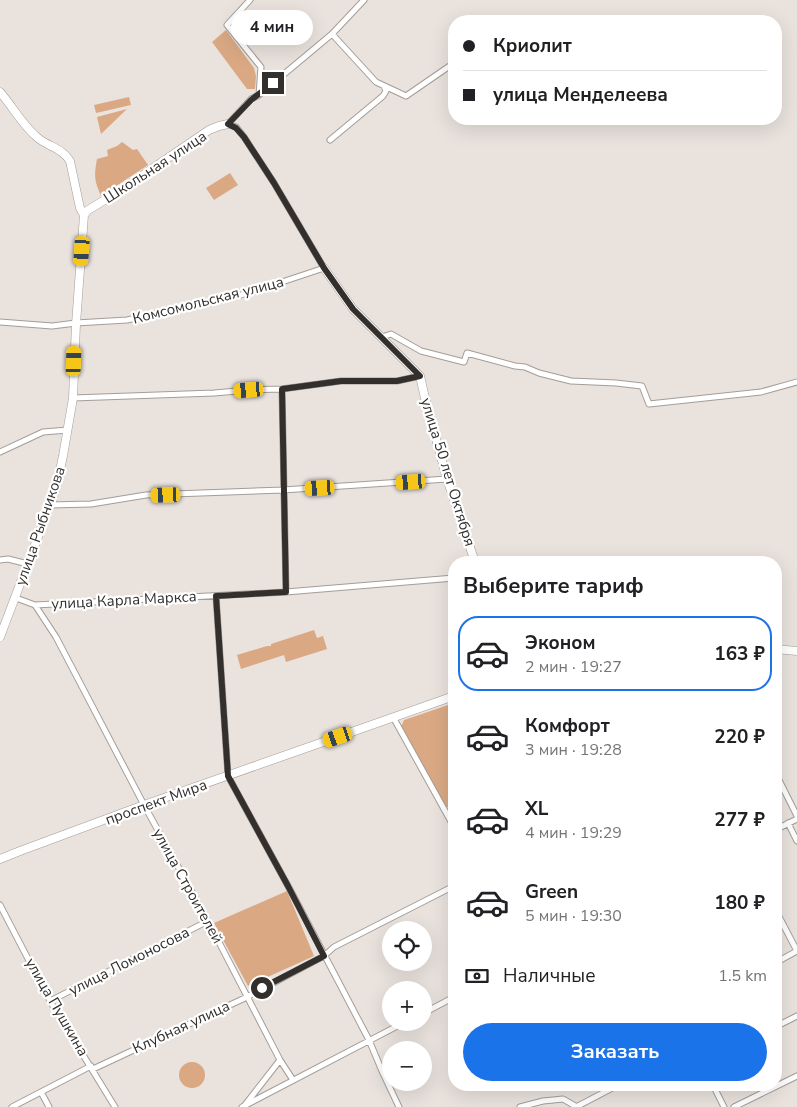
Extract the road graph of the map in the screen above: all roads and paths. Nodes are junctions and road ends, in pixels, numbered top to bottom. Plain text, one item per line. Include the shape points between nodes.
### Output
1 (250, 0) edge
2 (364, 0) edge
3 (332, 34) junction
4 (448, 68) edge
5 (384, 86) junction
6 (0, 92) edge
7 (259, 95) junction
8 (228, 124) junction
9 (330, 140) dead end
10 (84, 215) junction
11 (324, 268) junction
12 (0, 322) edge
13 (76, 323) junction
14 (382, 337) junction
15 (420, 376) junction
16 (797, 382) edge
17 (282, 389) junction
18 (73, 398) junction
19 (68, 430) junction
20 (0, 452) edge
21 (447, 479) junction
22 (283, 490) junction
23 (50, 505) junction
24 (473, 556) edge
25 (0, 560) edge
26 (28, 564) junction
27 (448, 578) edge
28 (286, 592) junction
29 (216, 596) junction
30 (16, 598) junction
31 (35, 605) junction
32 (3, 624) edge
33 (0, 637) edge
34 (782, 650) edge
35 (797, 651) edge
36 (448, 698) edge
37 (393, 717) junction
38 (228, 776) junction
39 (782, 787) edge
40 (144, 805) junction
41 (448, 816) edge
42 (797, 818) edge
43 (788, 823) junction
44 (782, 826) edge
45 (797, 841) edge
46 (0, 859) edge
47 (448, 889) edge
48 (0, 905) edge
49 (208, 921) junction
50 (782, 922) edge
51 (797, 951) edge
52 (324, 956) junction
53 (782, 959) edge
54 (247, 997) junction
55 (448, 1000) edge
56 (50, 1001) junction
57 (432, 1009) edge
58 (797, 1016) edge
59 (782, 1024) edge
60 (388, 1031) edge
61 (370, 1040) junction
62 (280, 1060) junction
63 (92, 1067) junction
64 (797, 1076) edge
65 (293, 1080) junction
66 (782, 1083) edge
67 (607, 1091) edge
68 (716, 1091) edge
69 (767, 1091) edge
70 (41, 1092) junction
71 (243, 1106) edge
72 (12, 1107) edge
73 (49, 1107) edge
74 (116, 1107) edge
75 (398, 1107) edge
76 (520, 1107) edge
77 (576, 1107) edge
78 (724, 1107) edge
79 (734, 1107) edge

1 - 7 street via 227,25 261,67
2 - 3 street
3 - 5 street via 376,82
3 - 7 street
4 - 5 street via 406,96
5 - 9 street via 383,96
6 - 10 street via 28,129 66,154
7 - 8 street
8 - 10 street, Школьная улица via 210,130
8 - 11 street via 244,137
10 - 13 street
11 - 13 street, Комсомольская улица via 202,304 127,320
11 - 14 street, улица 50 лет Октября via 353,309
12 - 13 street, Комсомольская улица via 52,326
13 - 18 street, улица Рыбникова
14 - 15 street, улица 50 лет Октября
14 - 16 street via 391,334 421,351 464,362 467,353 571,381 642,386 649,404 761,392
15 - 17 street via 397,381 341,381
15 - 21 street, улица 50 лет Октября
17 - 18 street
17 - 22 street
18 - 19 street, улица Рыбникова
19 - 20 street via 43,432
19 - 23 street, улица Рыбникова
21 - 22 street
21 - 24 street, улица 50 лет Октября
22 - 23 street via 146,495 91,504
22 - 28 street
23 - 26 street, улица Рыбникова
25 - 26 street via 8,558
26 - 30 street, улица Рыбникова
27 - 28 street, улица Карла Маркса
28 - 29 street, улица Карла Маркса
29 - 31 street, улица Карла Маркса
29 - 38 street
30 - 31 street
30 - 32 street, улица Рыбникова
31 - 40 street, улица Строителей via 56,637
32 - 33 street, улица Рыбникова
34 - 35 street
36 - 37 street, проспект Мира
37 - 38 street, проспект Мира
37 - 41 street
38 - 40 street, проспект Мира
38 - 52 street
39 - 42 street
40 - 46 street, проспект Мира
40 - 49 street, улица Строителей
42 - 43 street
43 - 44 street
43 - 45 street
47 - 52 street, Клубная улица via 334,947
48 - 56 street, улица Пушкина
49 - 54 street, улица Строителей
49 - 56 street, улица Ломоносова
50 - 51 street
51 - 53 street
52 - 54 street, Клубная улица
52 - 61 street
54 - 62 street, улица Строителей
54 - 63 street, Клубная улица
55 - 57 street
56 - 63 street, улица Пушкина
58 - 59 street
60 - 61 street
61 - 65 street
61 - 75 street
62 - 65 street, улица Строителей
62 - 71 street
63 - 70 street, Клубная улица
63 - 74 street, улица Пушкина
64 - 66 street
65 - 71 street
67 - 77 street
68 - 78 street
69 - 79 street
70 - 72 street, Клубная улица
70 - 73 street
76 - 77 street via 563,1099

